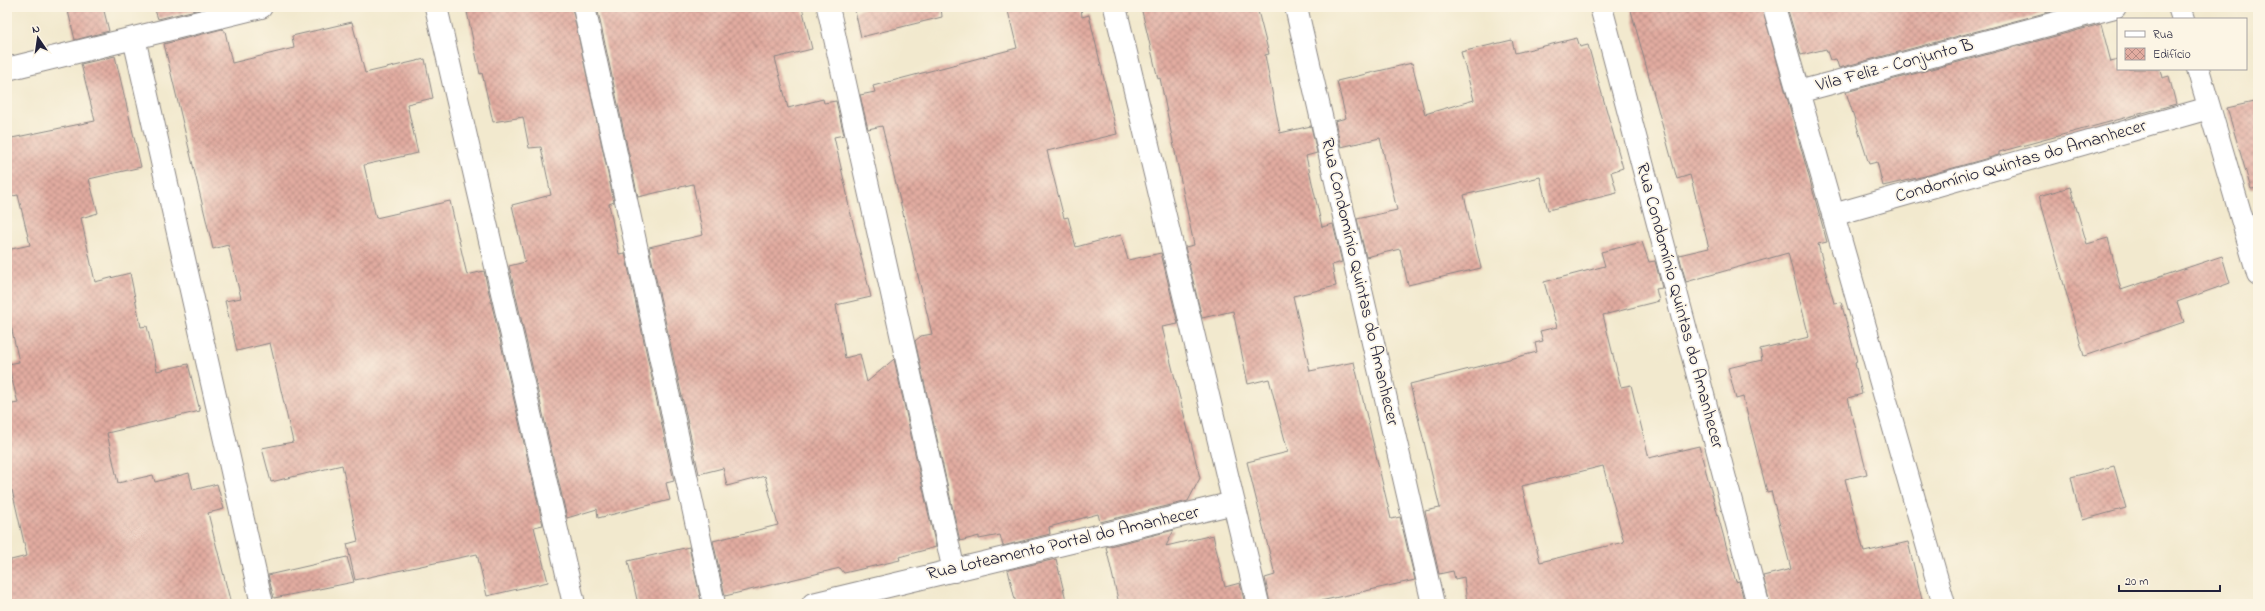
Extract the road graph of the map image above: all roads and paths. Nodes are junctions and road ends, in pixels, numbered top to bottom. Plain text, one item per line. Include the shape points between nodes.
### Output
1 (261, 7) edge
2 (436, 7) edge
3 (584, 7) edge
4 (828, 7) edge
5 (1115, 7) edge
6 (1296, 7) edge
7 (1601, 7) edge
8 (1774, 7) edge
9 (2115, 7) edge
10 (2179, 7) edge
11 (2183, 18) edge
12 (134, 38) junction
13 (7, 69) edge
14 (2198, 70) edge
15 (1798, 92) junction
16 (2209, 108) junction
17 (1833, 215) junction
18 (2258, 274) edge
19 (1234, 503) junction
20 (954, 571) junction
21 (893, 595) edge
22 (262, 604) edge
23 (574, 604) edge
24 (714, 604) edge
25 (813, 604) edge
26 (1258, 604) edge
27 (1433, 604) edge
28 (1758, 604) edge
29 (1944, 604) edge

1 - 12 street
2 - 23 street
3 - 24 street
4 - 20 street
5 - 19 street
6 - 27 street, Rua Condomínio Quintas do Amanhecer
7 - 28 street, Rua Condomínio Quintas do Amanhecer
8 - 15 street
9 - 15 street, Vila Feliz - Conjunto B
10 - 11 street
12 - 13 street
12 - 22 street
14 - 16 street
15 - 17 street, Vila Feliz - Conjunto B
16 - 17 street, Condomínio Quintas do Amanhecer
16 - 18 street
17 - 29 street
19 - 20 street, Rua Loteamento Portal do Amanhecer
19 - 26 street
20 - 21 street, Rua Loteamento Portal do Amanhecer
21 - 25 street, Rua Loteamento Portal do Amanhecer

